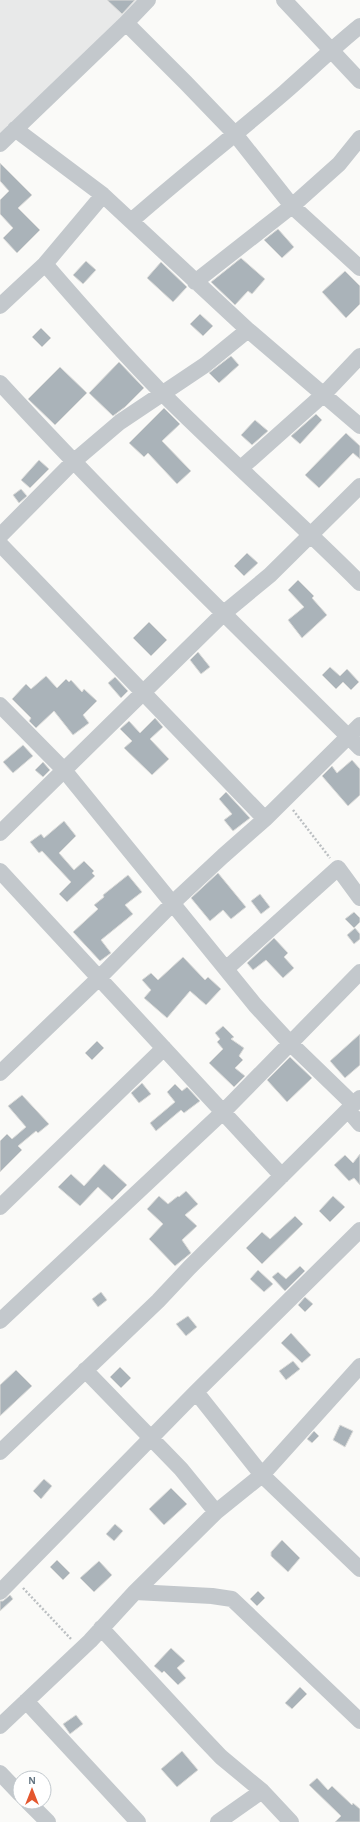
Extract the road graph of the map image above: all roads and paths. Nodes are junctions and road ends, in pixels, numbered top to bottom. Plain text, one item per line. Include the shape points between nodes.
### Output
1 (148, 0) edge
2 (284, 0) edge
3 (126, 23) junction
4 (360, 26) edge
5 (331, 50) junction
6 (360, 81) edge
7 (15, 129) junction
8 (234, 134) junction
9 (360, 138) edge
10 (0, 144) edge
11 (103, 195) junction
12 (292, 206) junction
13 (131, 221) junction
14 (357, 260) edge
15 (45, 264) junction
16 (195, 282) junction
17 (0, 306) edge
18 (248, 330) junction
19 (360, 356) edge
20 (0, 383) edge
21 (162, 393) junction
22 (324, 394) junction
23 (360, 426) edge
24 (73, 462) junction
25 (241, 468) junction
26 (360, 486) edge
27 (310, 533) junction
28 (0, 536) edge
29 (0, 544) edge
30 (360, 583) edge
31 (224, 613) junction
32 (144, 692) junction
33 (0, 705) edge
34 (360, 725) edge
35 (348, 737) junction
36 (360, 748) edge
37 (64, 770) junction
38 (285, 800) junction
39 (265, 820) junction
40 (0, 833) edge
41 (338, 868) junction
42 (0, 871) edge
43 (360, 898) edge
44 (172, 904) junction
45 (226, 968) junction
46 (360, 972) edge
47 (99, 978) junction
48 (290, 1043) junction
49 (164, 1048) junction
50 (0, 1073) edge
51 (354, 1104) edge
52 (224, 1111) junction
53 (360, 1124) edge
54 (282, 1176) junction
55 (0, 1207) edge
56 (360, 1230) edge
57 (0, 1321) edge
58 (85, 1370) junction
59 (359, 1370) edge
60 (196, 1392) junction
61 (151, 1438) junction
62 (0, 1452) edge
63 (262, 1475) junction
64 (216, 1512) junction
65 (360, 1569) edge
66 (14, 1578) junction
67 (0, 1592) edge
68 (135, 1592) junction
69 (101, 1628) junction
70 (80, 1649) junction
71 (26, 1701) junction
72 (360, 1722) edge
73 (0, 1726) edge
74 (0, 1773) edge
75 (12, 1786) edge
76 (262, 1791) junction
77 (36, 1810) edge
78 (48, 1822) edge
79 (138, 1822) edge
80 (218, 1822) edge
81 (291, 1822) edge

1 - 3 street
2 - 5 street
3 - 7 street
3 - 8 street
4 - 5 street
5 - 6 street
5 - 8 street
7 - 10 street
7 - 11 street
8 - 12 street
8 - 13 street
9 - 12 street via 339,164
11 - 13 street
11 - 15 street
12 - 14 street
12 - 16 street
13 - 16 street
15 - 17 street
15 - 21 street via 102,331
16 - 18 street
18 - 21 street via 205,365
18 - 22 street
19 - 22 street
20 - 24 street
21 - 24 street via 120,422
21 - 25 street
22 - 23 street
22 - 25 street
24 - 28 street
24 - 31 street
25 - 27 street
26 - 27 street
27 - 30 street
27 - 31 street via 270,575
29 - 32 street
31 - 32 street
31 - 35 street
32 - 37 street
32 - 39 street
33 - 37 street
34 - 35 street
35 - 36 street
35 - 38 street
37 - 40 street
37 - 44 street
38 - 39 street
38 - 41 path
39 - 44 street
41 - 43 street
41 - 45 street
42 - 47 street
44 - 45 street
44 - 47 street
45 - 48 street
46 - 48 street
47 - 49 street
47 - 50 street
48 - 51 street
48 - 52 street
49 - 52 street
49 - 55 street
51 - 53 street
51 - 54 street
52 - 54 street
52 - 57 street
54 - 58 street via 158,1302
56 - 60 street
58 - 61 street
58 - 62 street
59 - 63 street
60 - 61 street
60 - 63 street
61 - 64 street via 181,1469
61 - 66 street
63 - 64 street
63 - 65 street
64 - 68 street
66 - 67 street
66 - 70 path
68 - 69 street
68 - 72 street via 232,1599
69 - 70 street
69 - 76 street via 201,1736
70 - 71 street
71 - 73 street
71 - 79 street
74 - 75 street
76 - 80 street
76 - 81 street
77 - 78 street

